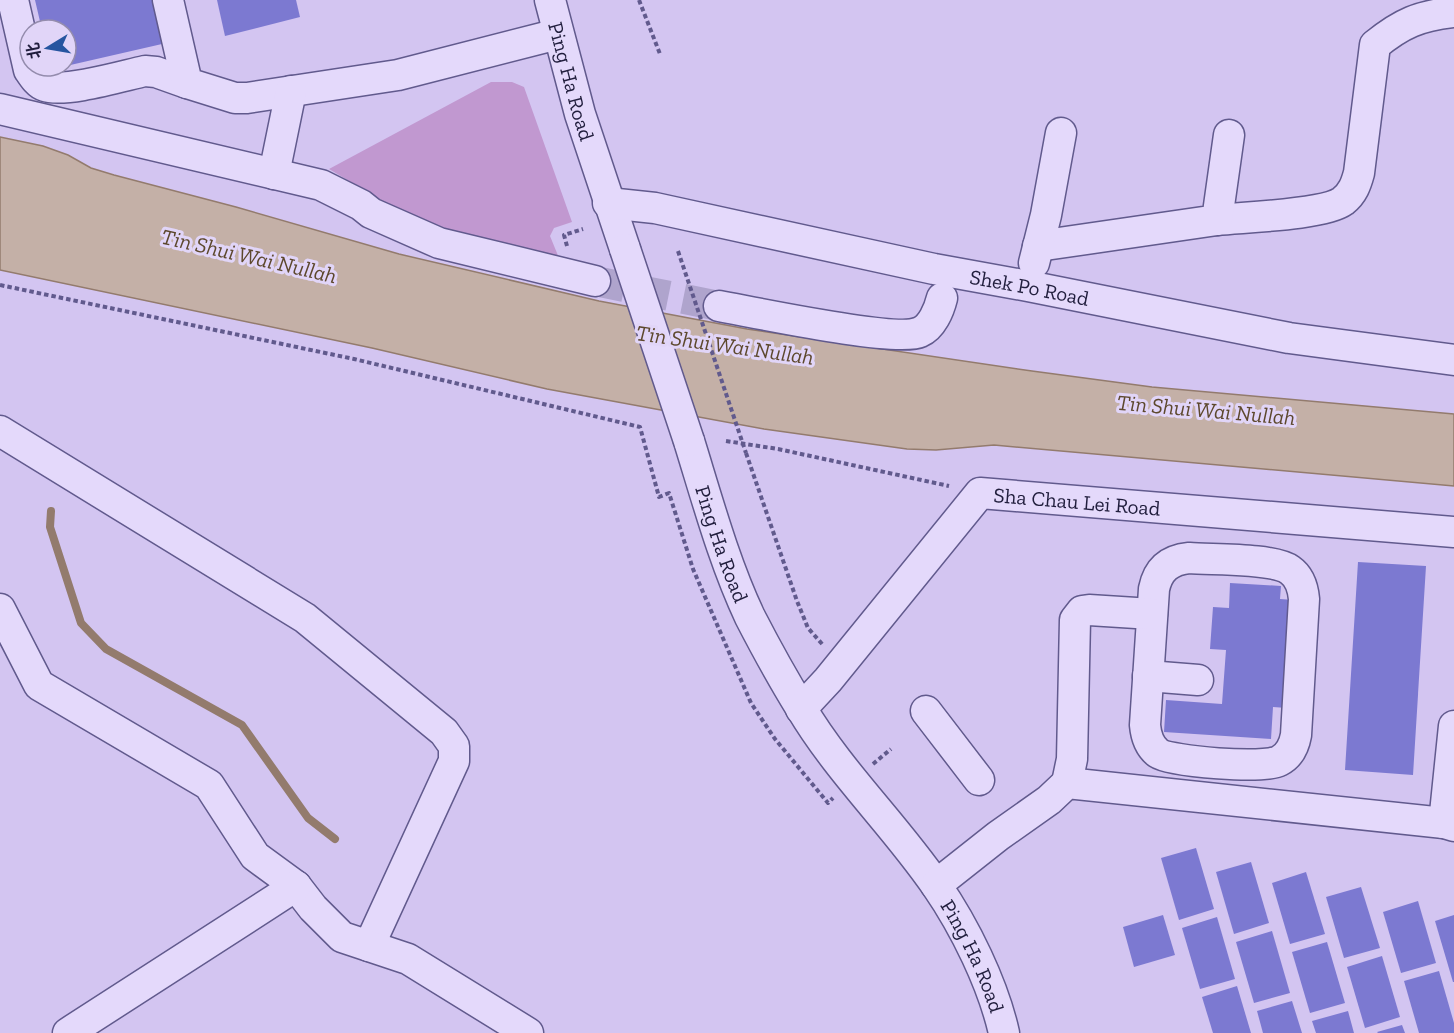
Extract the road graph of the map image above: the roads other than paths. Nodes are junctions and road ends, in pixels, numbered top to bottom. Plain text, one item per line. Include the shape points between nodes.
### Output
1 (13, 0) edge
2 (168, 0) edge
3 (550, 0) edge
4 (1454, 12) edge
5 (558, 34) junction
6 (187, 83) junction
7 (291, 91) junction
8 (0, 109) edge
9 (1061, 133) dead end
10 (1229, 135) dead end
11 (274, 174) junction
12 (608, 203) junction
13 (1217, 220) junction
14 (1038, 246) junction
15 (595, 281) tunnel mouth
16 (1028, 286) junction
17 (942, 298) dead end
18 (719, 306) tunnel mouth
19 (1454, 360) edge
20 (0, 431) edge
21 (1454, 532) edge
22 (0, 609) edge
23 (1152, 614) junction
24 (1148, 676) junction
25 (1198, 680) dead end
26 (801, 710) junction
27 (926, 711) dead end
28 (1454, 726) edge
29 (980, 780) dead end
30 (1067, 783) junction
31 (1449, 824) edge
32 (936, 885) junction
33 (296, 886) junction
34 (369, 946) junction
35 (68, 1033) edge
36 (528, 1033) edge
37 (1004, 1033) edge

1 - 6 street via 29,70 43,86 59,89 145,71
2 - 6 street
3 - 5 street, Ping Ha Road
4 - 13 street via 1426,16 1397,27 1375,45 1359,173 1355,188 1343,201 1325,209
5 - 7 street via 398,75
5 - 12 street, Ping Ha Road
6 - 7 street via 235,98
7 - 11 street
8 - 11 street
9 - 14 street
10 - 13 street
11 - 15 street via 321,185 371,213 439,243
12 - 16 street, Shek Po Road via 655,208
12 - 26 street, Ping Ha Road, bridge via 728,561 750,616
13 - 14 street
14 - 16 street
16 - 19 street, Shek Po Road via 1289,338
17 - 18 street via 933,321 921,332 903,335
20 - 34 street via 305,618 444,732 454,746 454,761
21 - 26 street, Sha Chau Lei Road via 980,493
22 - 33 street via 39,685 209,785 255,856
23 - 24 street
23 - 24 street via 1156,580 1165,566 1180,559 1274,564 1296,575 1304,599 1294,743 1285,757 1270,765 1168,758 1153,749 1146,733
23 - 30 street via 1089,610 1082,611 1075,620 1072,759
24 - 25 street
26 - 32 street, Ping Ha Road
27 - 29 street
28 - 31 street
30 - 31 street
30 - 32 street
32 - 37 street, Ping Ha Road via 984,974
33 - 34 street via 342,937
33 - 35 street
34 - 36 street via 408,959

